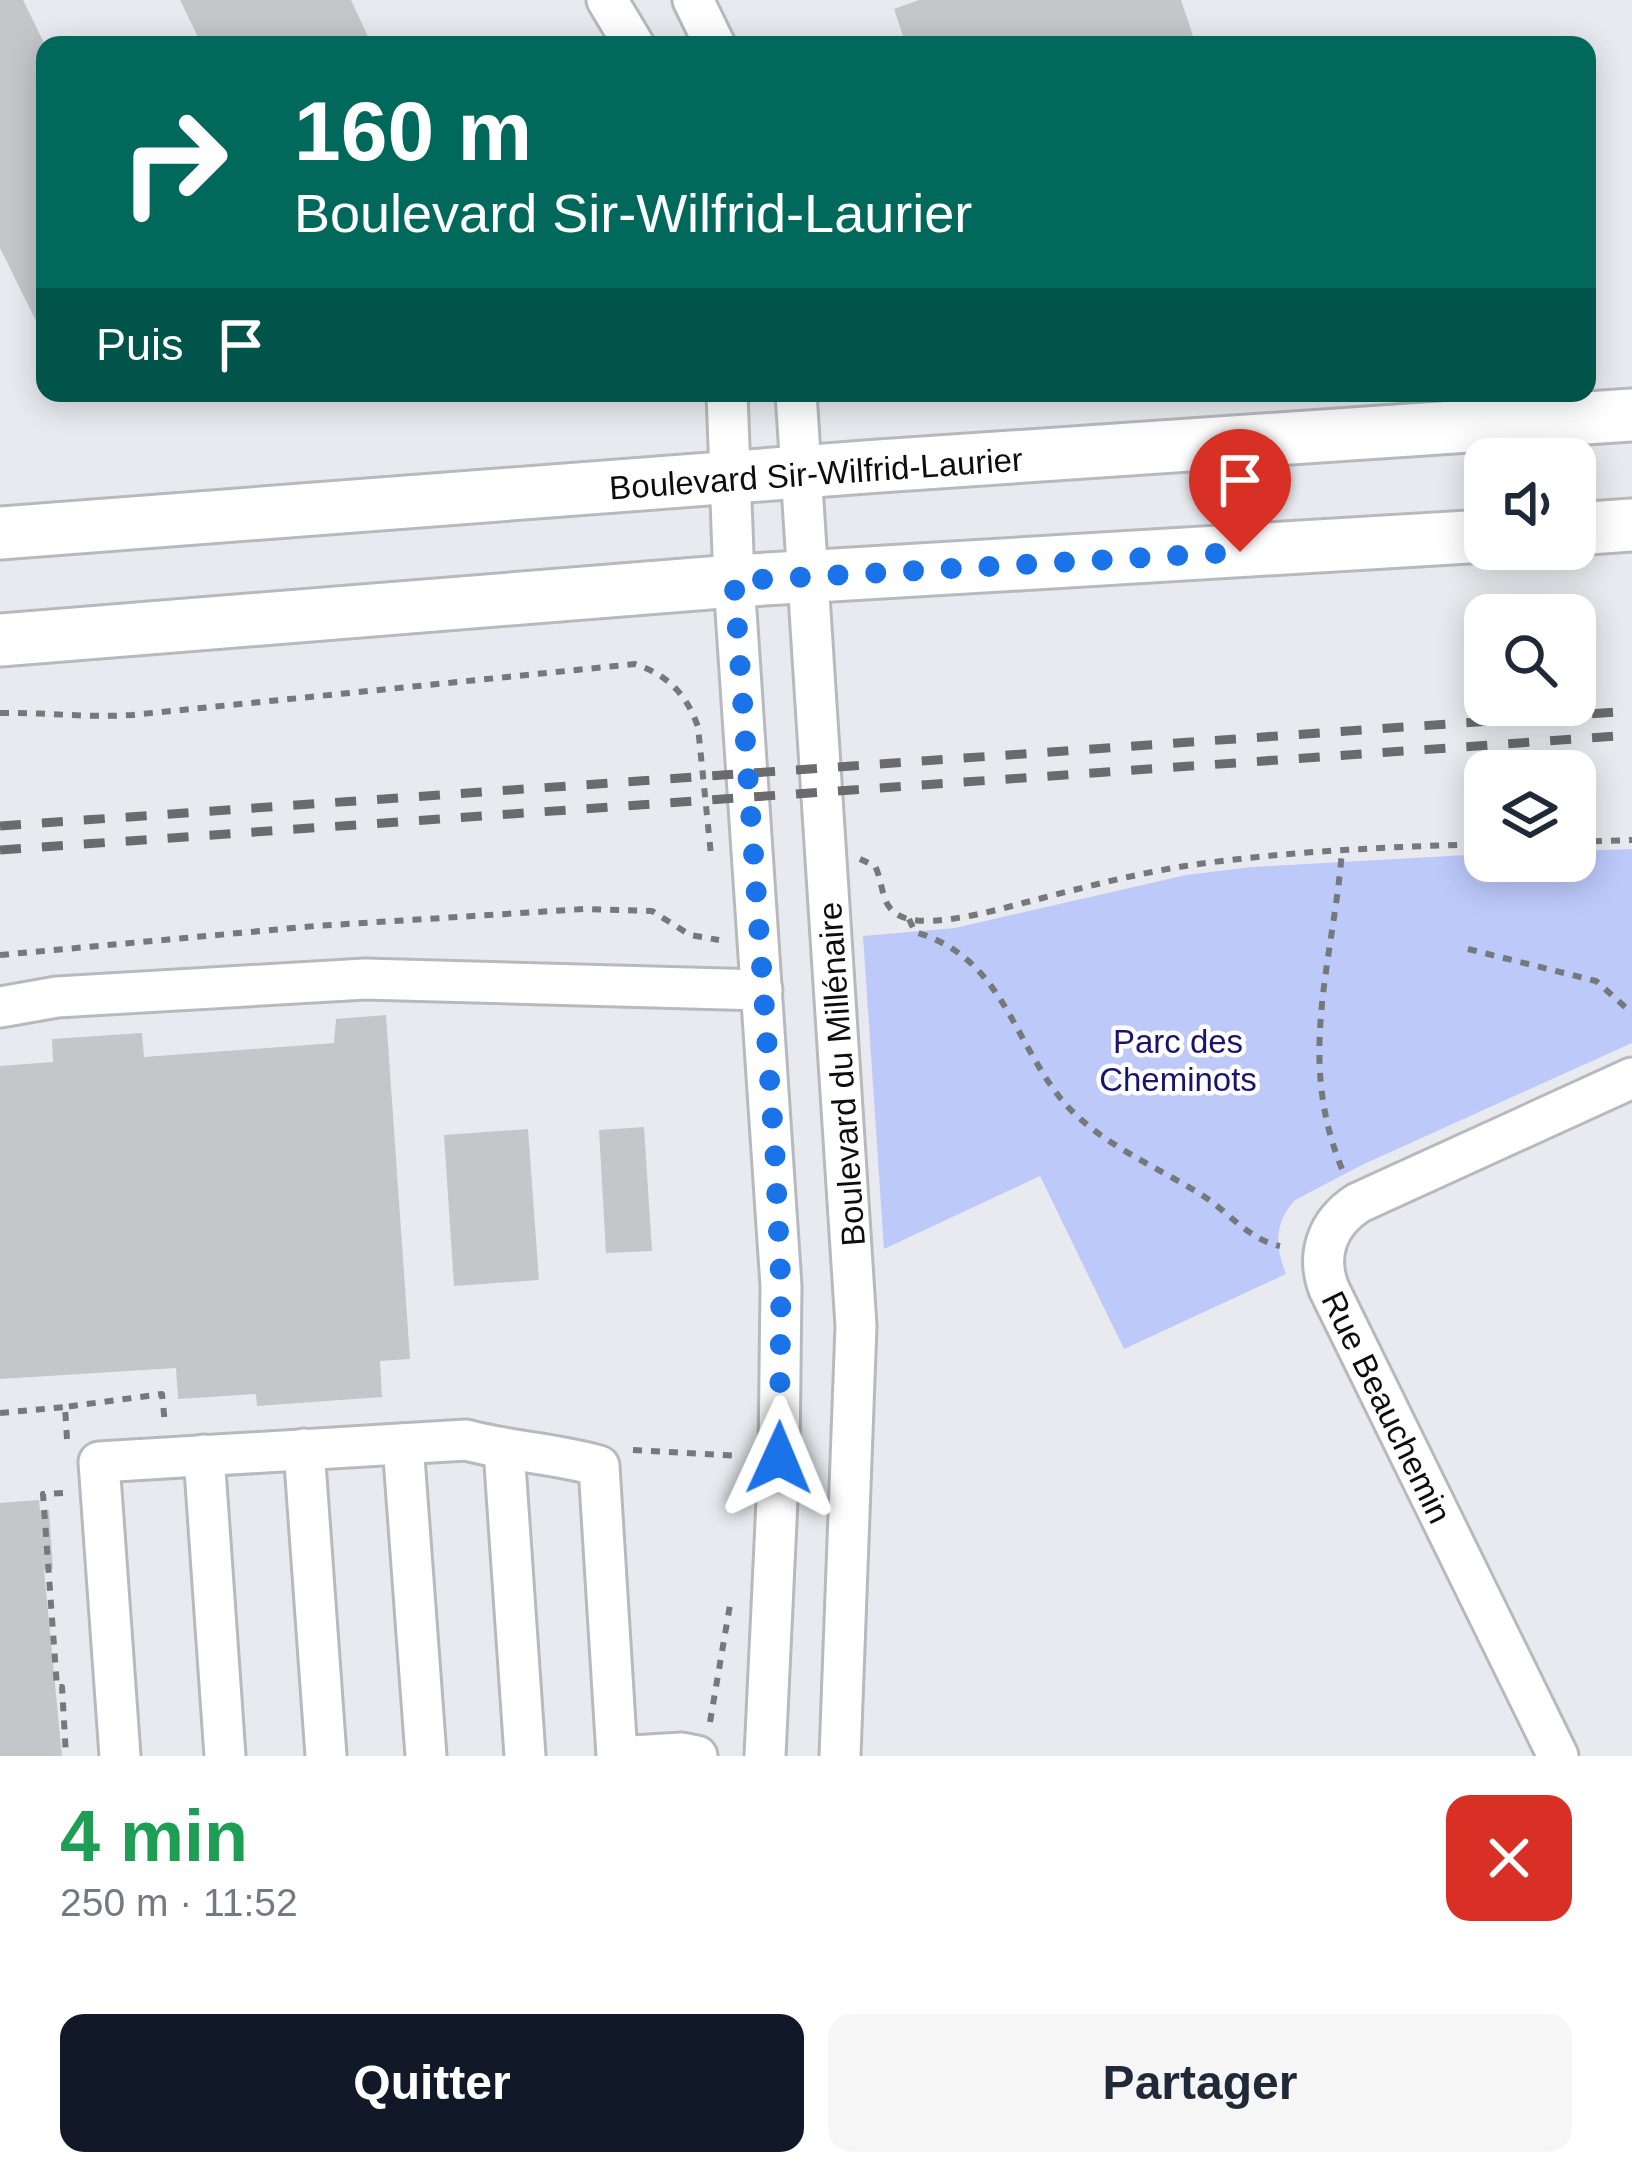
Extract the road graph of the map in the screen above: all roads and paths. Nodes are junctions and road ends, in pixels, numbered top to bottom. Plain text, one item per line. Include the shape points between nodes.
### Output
1 (607, 0) edge
2 (693, 0) edge
3 (629, 36) edge
4 (711, 36) edge
5 (727, 402) edge
6 (797, 402) edge
7 (1632, 415) edge
8 (802, 473) junction
9 (729, 478) junction
10 (1632, 525) edge
11 (1596, 528) edge
12 (0, 533) edge
13 (1464, 537) edge
14 (810, 576) junction
15 (734, 581) junction
16 (0, 640) edge
17 (0, 713) edge
18 (1632, 840) edge
19 (1596, 841) edge
20 (1464, 845) edge
21 (1342, 851) junction
22 (854, 859) dead end
23 (712, 868) dead end
24 (908, 919) junction
25 (718, 940) dead end
26 (1468, 950) dead end
27 (0, 955) edge
28 (762, 990) junction
29 (0, 1007) edge
30 (1632, 1012) edge
31 (1632, 1078) edge
32 (1342, 1169) dead end
33 (1280, 1246) dead end
34 (65, 1407) dead end
35 (0, 1413) edge
36 (740, 1435) dead end
37 (404, 1444) junction
38 (304, 1449) junction
39 (504, 1450) junction
40 (204, 1455) junction
41 (739, 1477) dead end
42 (733, 1587) dead end
43 (703, 1740) edge
44 (120, 1756) edge
45 (225, 1756) edge
46 (326, 1756) edge
47 (427, 1756) edge
48 (525, 1756) edge
49 (617, 1756) edge
50 (632, 1756) edge
51 (765, 1756) edge
52 (840, 1756) edge
53 (1558, 1756) edge

1 - 3 street
2 - 4 street
5 - 9 street
6 - 8 street, Boulevard du Millénaire
7 - 8 main road, Boulevard Sir-Wilfrid-Laurier
8 - 9 main road, Boulevard Sir-Wilfrid-Laurier
8 - 14 street, Boulevard du Millénaire
9 - 12 main road, Boulevard Sir-Wilfrid-Laurier
9 - 15 street
10 - 11 main road
13 - 14 main road
14 - 15 main road
14 - 52 street, Boulevard du Millénaire via 856,1325
15 - 16 main road
15 - 28 street
17 - 23 path via 131,715 635,664 668,680 692,711
18 - 19 path
20 - 21 path
21 - 24 path via 1198,864 988,911
21 - 32 path via 1317,1054 1320,1099
22 - 24 path via 875,866 887,905
24 - 33 path via 915,932 975,963 1085,1124 1207,1198 1262,1242
25 - 27 path via 690,935 652,911 584,909
26 - 30 path via 1596,981
28 - 29 street via 365,979
28 - 51 street via 781,1330
31 - 53 street, Rue Beauchemin via 1349,1208 1328,1234 1323,1256 1329,1289
34 - 35 path
36 - 41 path
37 - 38 street
37 - 39 street via 466,1440
37 - 47 street
38 - 40 street
38 - 46 street
39 - 48 street
39 - 49 street via 599,1466
40 - 44 street via 99,1462
40 - 45 street
42 - 43 path
43 - 50 street via 682,1753

